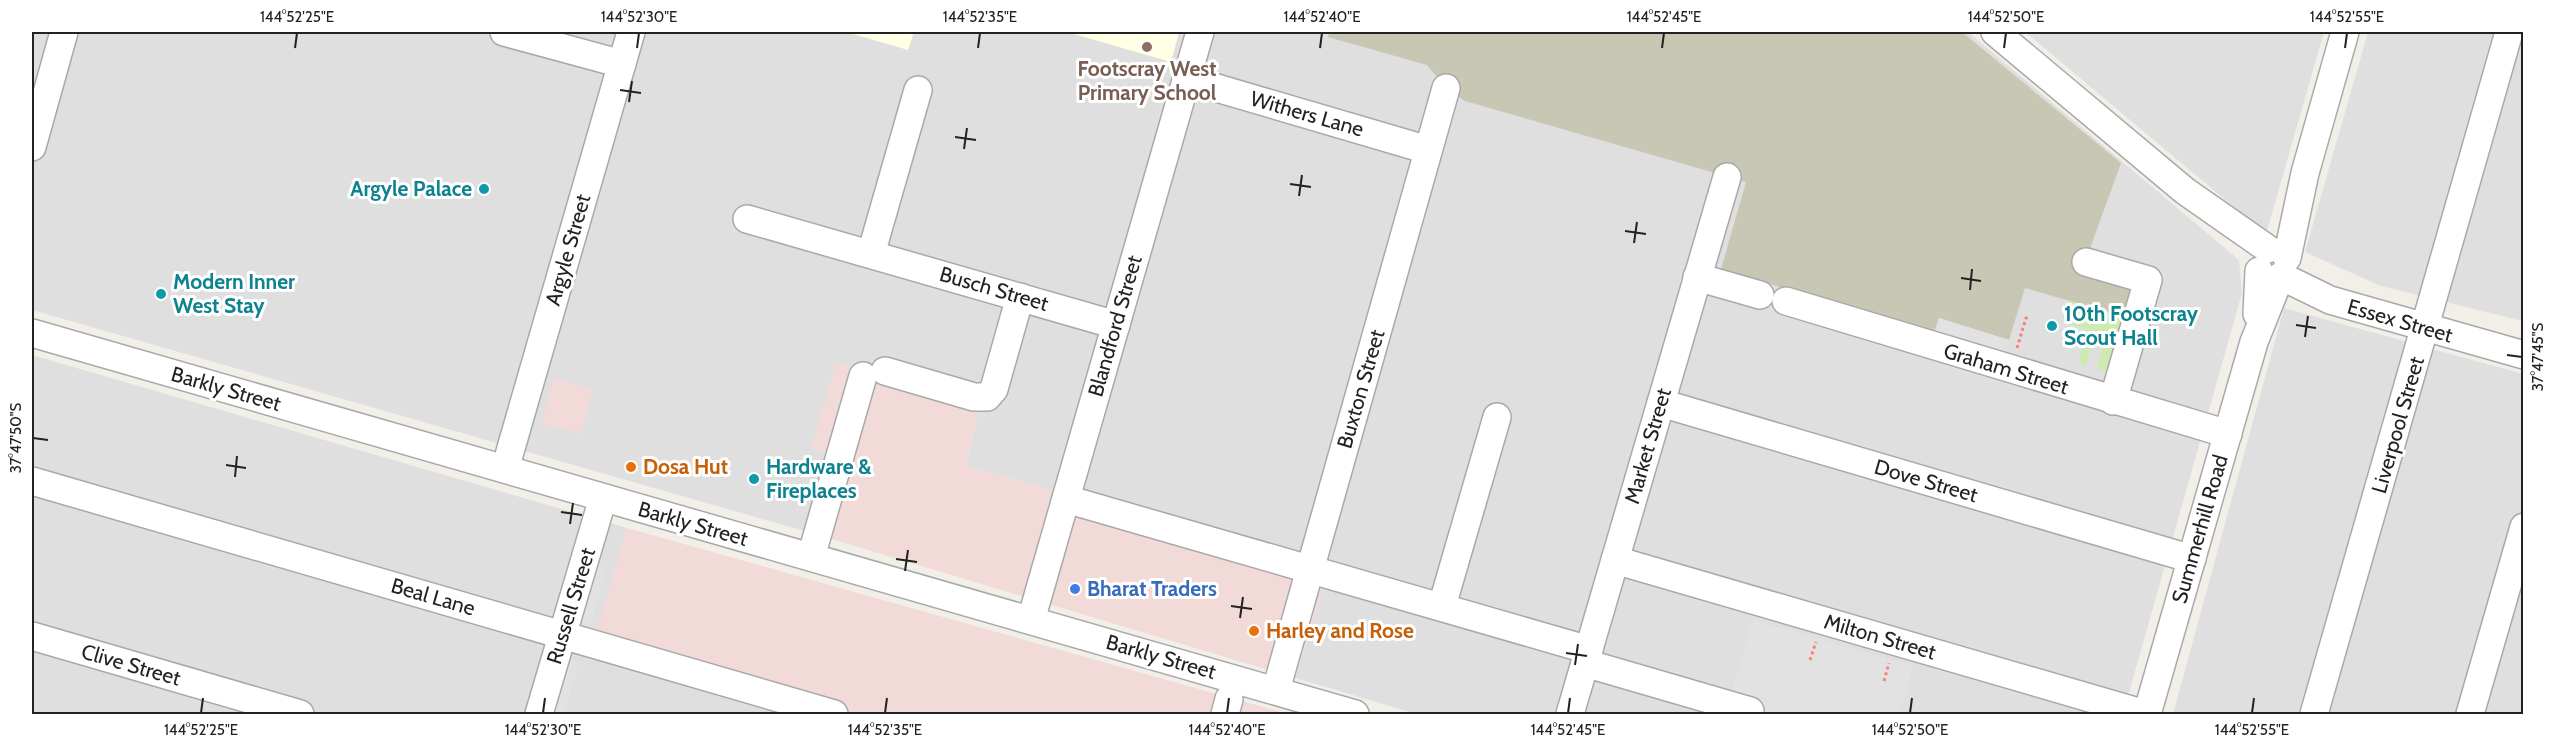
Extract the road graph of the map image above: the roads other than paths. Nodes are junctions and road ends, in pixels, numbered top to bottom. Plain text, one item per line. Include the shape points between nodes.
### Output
1 (64, 32) edge
2 (504, 32) edge
3 (631, 32) edge
4 (1200, 32) edge
5 (1995, 32) edge
6 (2345, 32) edge
7 (2509, 32) edge
8 (621, 64) junction
9 (1186, 79) junction
10 (1446, 88) dead end
11 (918, 90) dead end
12 (32, 147) edge
13 (1428, 150) junction
14 (1727, 177) dead end
15 (747, 219) dead end
16 (872, 254) junction
17 (2086, 262) dead end
18 (2274, 263) junction
19 (1697, 277) junction
20 (1020, 297) junction
21 (2428, 321) junction
22 (1116, 325) junction
23 (32, 333) edge
24 (2523, 339) edge
25 (2523, 355) edge
26 (2112, 401) junction
27 (1661, 403) junction
28 (1497, 417) dead end
29 (2228, 434) junction
30 (505, 469) junction
31 (32, 482) edge
32 (603, 498) junction
33 (1066, 499) junction
34 (2523, 527) edge
35 (811, 557) junction
36 (1615, 560) junction
37 (2192, 560) junction
38 (1310, 568) junction
39 (1442, 606) junction
40 (1030, 620) junction
41 (561, 634) junction
42 (32, 636) edge
43 (1587, 656) junction
44 (1276, 690) junction
45 (1750, 711) dead end
46 (300, 714) edge
47 (539, 714) edge
48 (834, 714) edge
49 (1355, 714) edge
50 (1570, 714) edge
51 (2146, 714) edge
52 (2314, 714) edge
53 (2470, 714) edge

1 - 12 street
2 - 8 street
3 - 8 street, Argyle Street
4 - 9 street, Blandford Street
5 - 18 street, Essex Street
6 - 18 street, Summerhill Road
7 - 21 street, Liverpool Street
8 - 30 street, Argyle Street
9 - 13 street, Withers Lane
9 - 22 street, Blandford Street
10 - 13 street, Buxton Street
11 - 16 street
13 - 38 street, Buxton Street
14 - 19 street, Market Street
15 - 16 street, Busch Street
16 - 20 street, Busch Street
17 - 26 street via 2148,280
18 - 21 street, Essex Street
18 - 29 street, Summerhill Road
19 - 26 street, Graham Street
19 - 27 street, Market Street
20 - 22 street, Busch Street
20 - 35 street via 991,394 974,397 874,374
21 - 24 street, Essex Street
21 - 25 street, Essex Street
21 - 52 street, Liverpool Street
22 - 33 street, Blandford Street
23 - 30 street, Barkly Street
26 - 29 street, Graham Street
27 - 36 street, Market Street
27 - 37 street, Dove Street
28 - 39 street
29 - 37 street, Summerhill Road
30 - 32 street, Barkly Street
31 - 41 street, Beal Lane
32 - 35 street, Barkly Street
32 - 41 street, Russell Street
33 - 38 street
33 - 40 street, Blandford Street
34 - 53 street
35 - 40 street, Barkly Street
36 - 43 street, Market Street
36 - 51 street, Milton Street
37 - 51 street, Summerhill Road
38 - 39 street
38 - 44 street, Buxton Street
39 - 43 street
40 - 44 street, Barkly Street
41 - 47 street, Russell Street
41 - 48 street, Beal Lane
42 - 46 street, Clive Street
43 - 45 street
43 - 50 street, Market Street
44 - 49 street, Barkly Street

